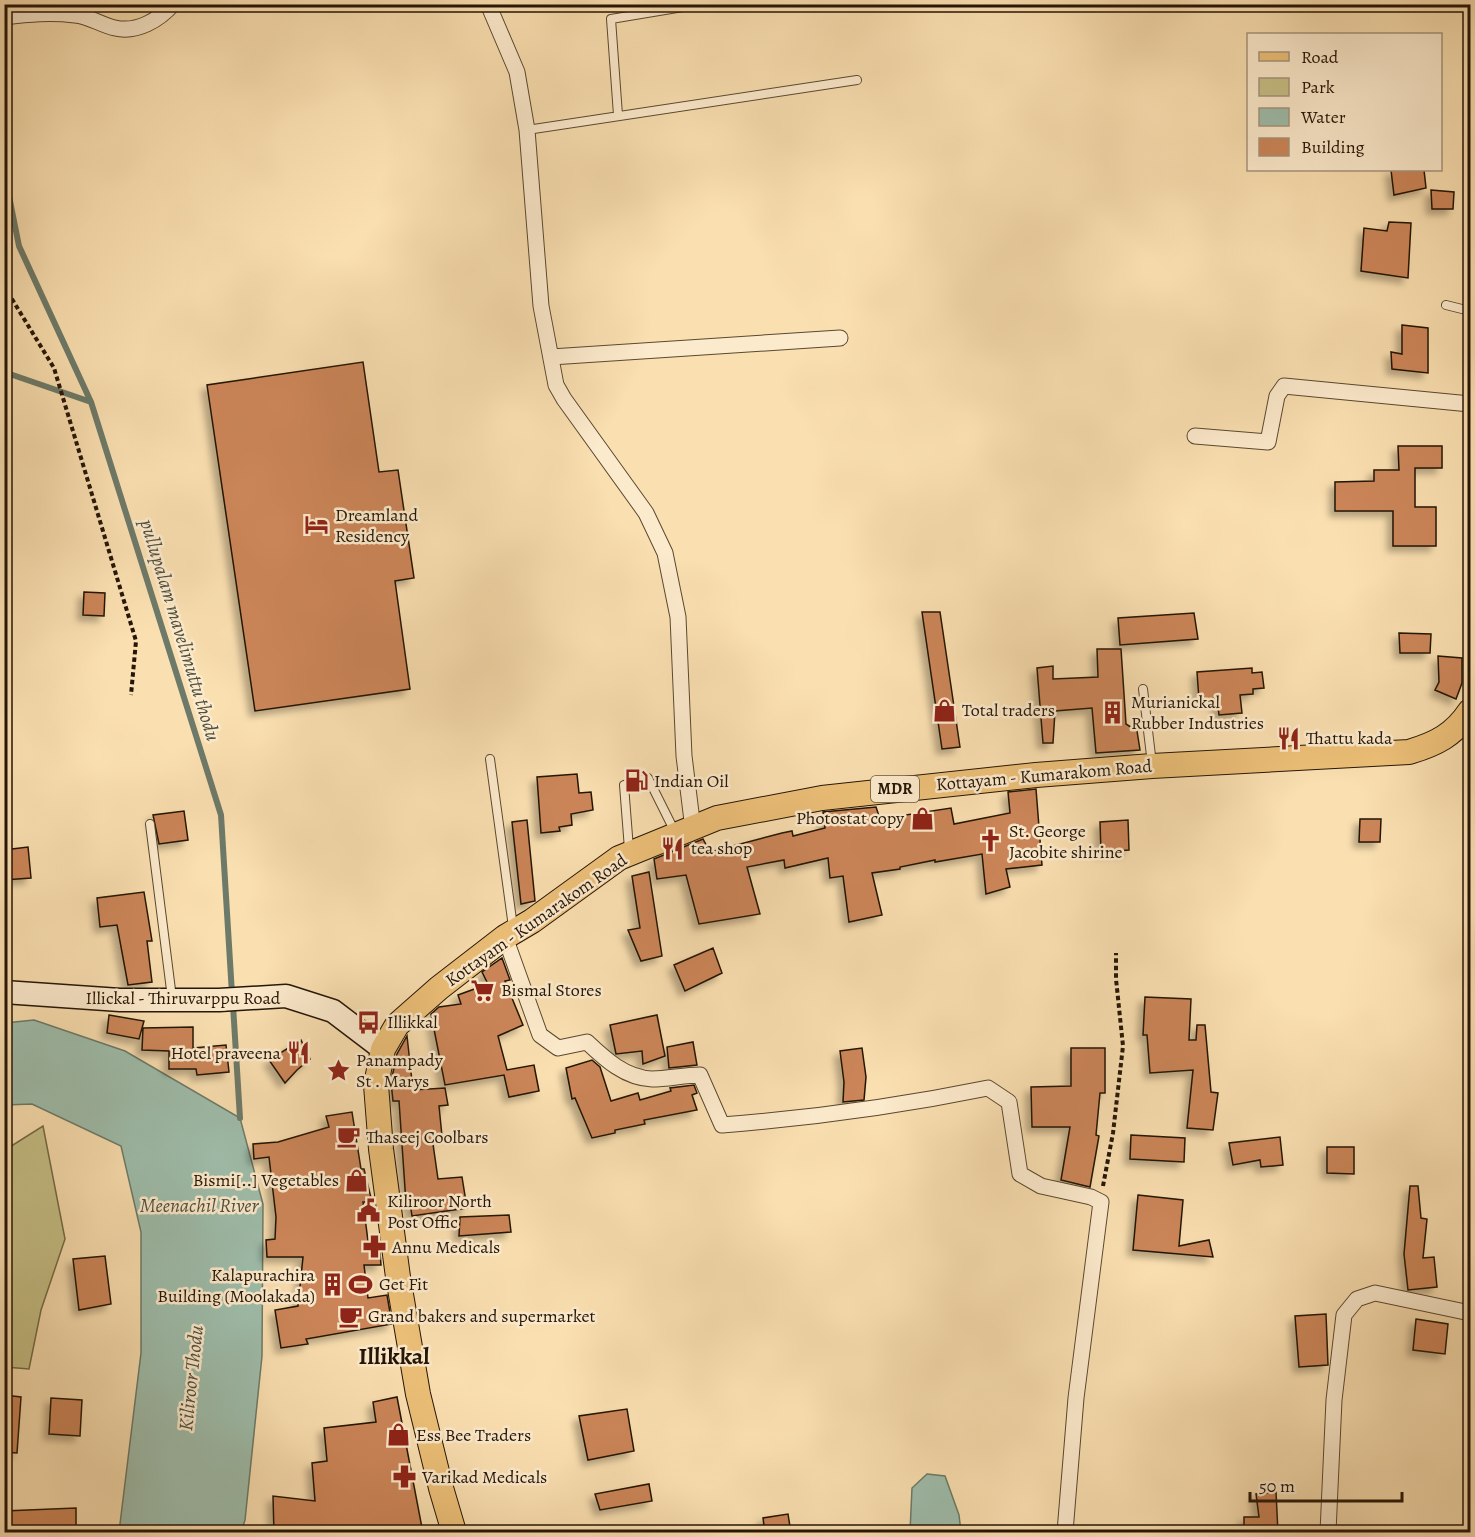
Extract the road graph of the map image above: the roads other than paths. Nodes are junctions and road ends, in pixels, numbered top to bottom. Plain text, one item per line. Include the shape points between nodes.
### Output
1 (173, 4) edge
2 (488, 4) edge
3 (701, 4) edge
4 (4, 17) edge
5 (856, 80) dead end
6 (618, 115) junction
7 (527, 130) junction
8 (1446, 305) dead end
9 (1470, 311) edge
10 (840, 338) dead end
11 (551, 357) junction
12 (1470, 404) edge
13 (1195, 436) dead end
14 (1143, 690) dead end
15 (1470, 711) edge
16 (490, 759) dead end
17 (1152, 765) junction
18 (150, 824) dead end
19 (685, 832) junction
20 (629, 853) junction
21 (510, 934) junction
22 (4, 992) edge
23 (172, 999) junction
24 (383, 1049) junction
25 (1470, 1313) edge
26 (454, 1533) edge
27 (1065, 1533) edge
28 (1328, 1533) edge

1 - 4 street via 162,17 142,27 117,29 79,15 47,12
2 - 7 street via 517,72
3 - 6 lane via 611,19
5 - 6 lane
6 - 7 lane
7 - 11 street via 541,306
8 - 9 lane
10 - 11 street
11 - 19 street via 556,385 564,399 646,513 665,553 678,617
12 - 13 street via 1284,386 1277,396 1268,442
14 - 17 lane
15 - 17 main road, Kottayam - Kumarakom Road / MDR via 1463,723 1437,743 1409,752
16 - 21 lane
17 - 19 main road, Kottayam - Kumarakom Road / MDR via 822,798 717,818
18 - 23 lane
19 - 20 main road, Kottayam - Kumarakom Road / MDR
19 - 20 lane via 648,778 624,785
20 - 21 main road, Kottayam - Kumarakom Road / MDR
21 - 24 main road, Kottayam - Kumarakom Road / MDR via 397,1025
21 - 27 street via 540,1035 558,1048 587,1042 625,1072 651,1079 700,1075 722,1125 800,1119 988,1088 1009,1102 1020,1174 1041,1186 1101,1202 1076,1398
22 - 23 main road, Illickal - Thiruvarppu Road via 120,1000
23 - 24 main road, Illickal - Thiruvarppu Road via 286,996 333,1011
24 - 26 main road, Kottayam - Kumarakom Road / MDR via 376,1085 398,1277 418,1394
25 - 28 street via 1375,1293 1357,1299 1344,1315 1334,1400

